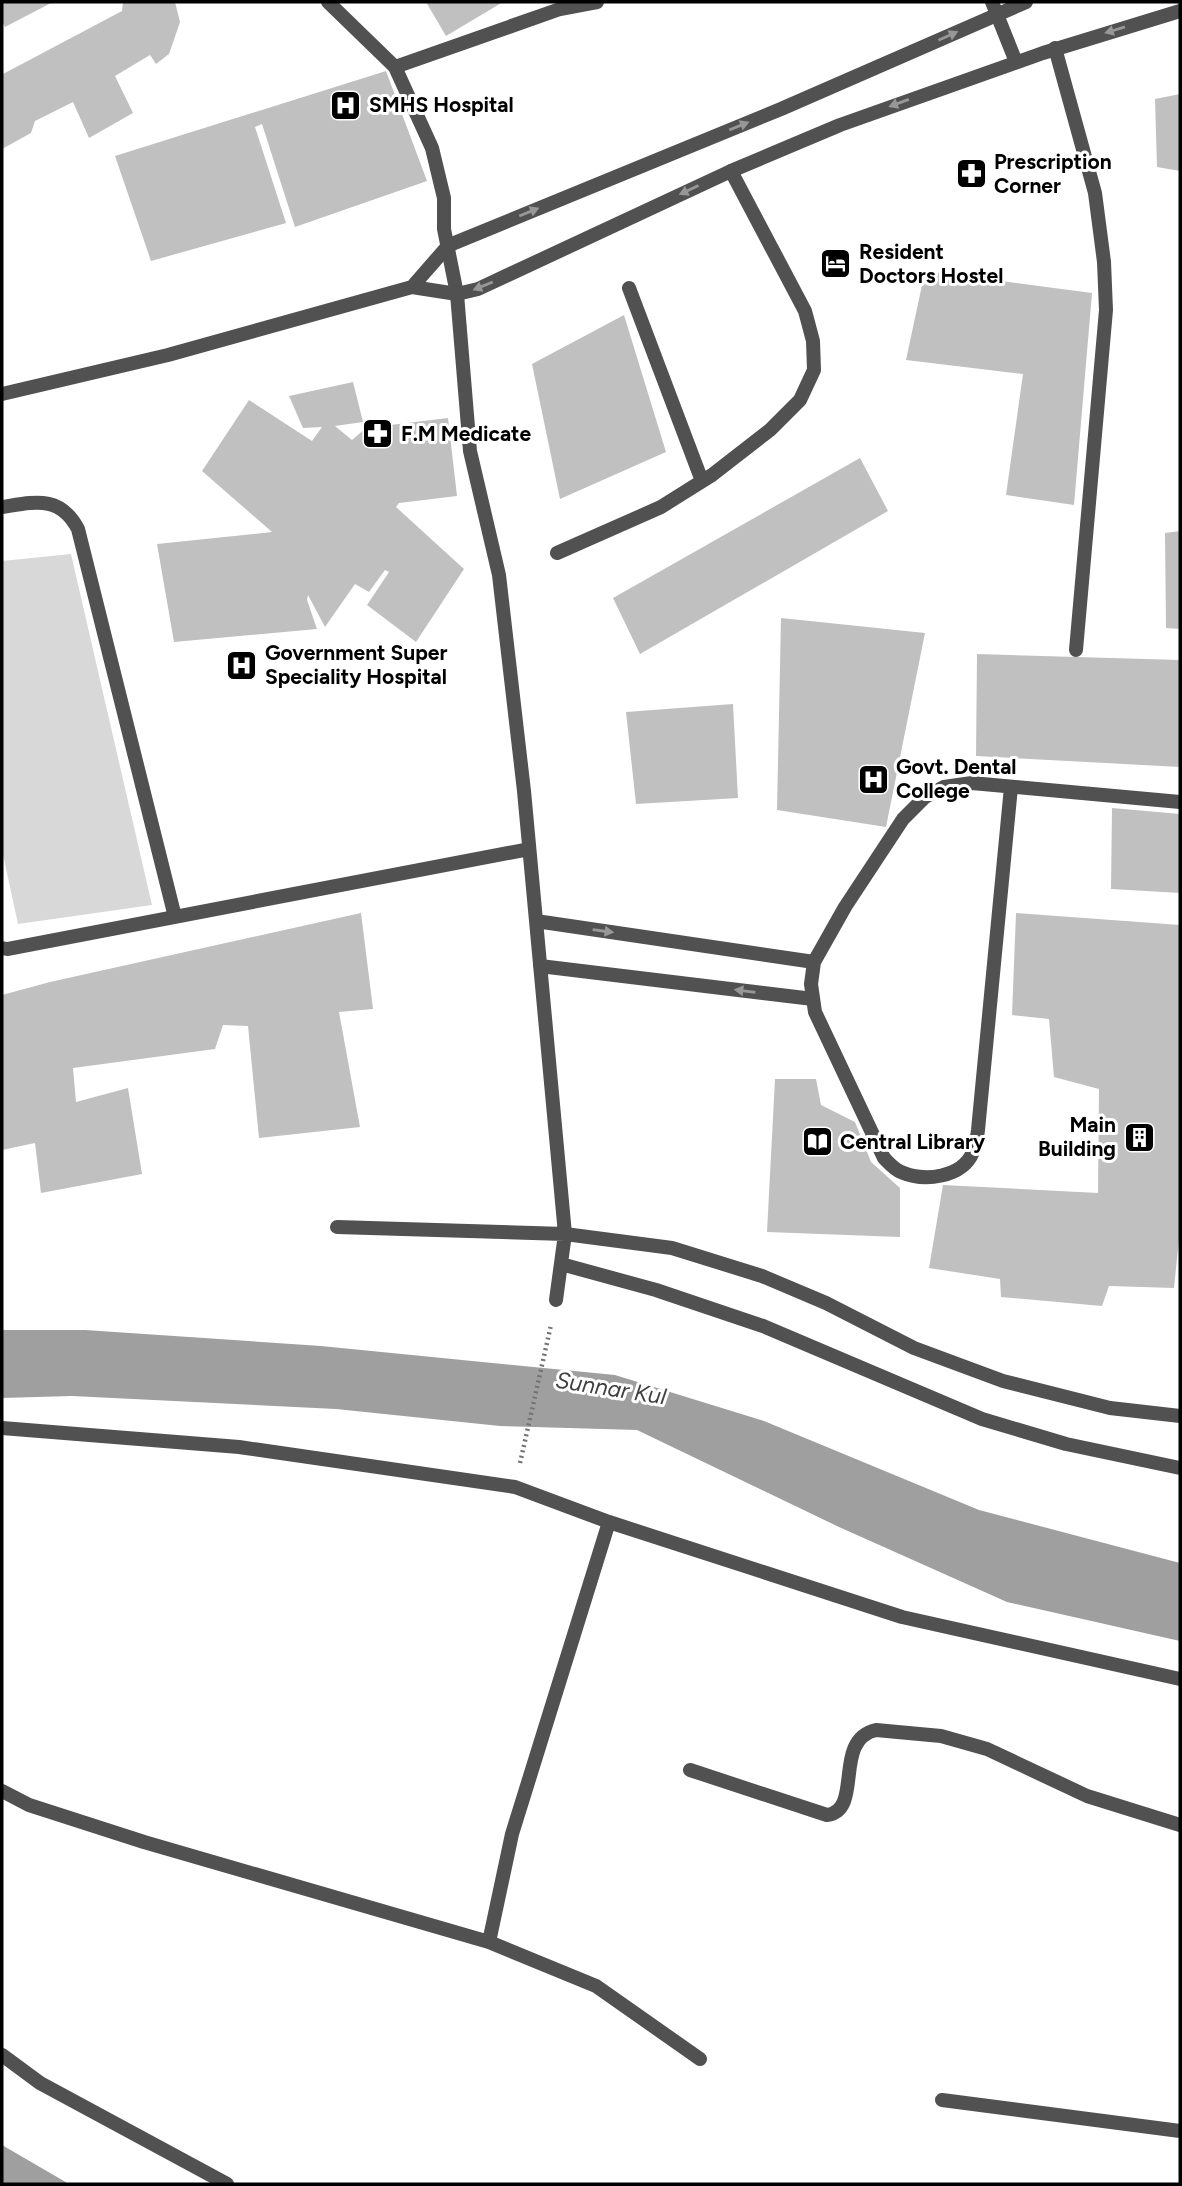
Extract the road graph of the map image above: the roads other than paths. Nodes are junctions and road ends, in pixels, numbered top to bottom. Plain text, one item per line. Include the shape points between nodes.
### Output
1 (328, 2) edge
2 (597, 2) edge
3 (1026, 2) edge
4 (995, 8) edge
5 (1180, 11) edge
6 (1055, 48) junction
7 (1016, 62) junction
8 (395, 66) junction
9 (731, 171) junction
10 (447, 247) junction
11 (412, 287) junction
12 (629, 288) dead end
13 (457, 294) junction
14 (2, 394) edge
15 (702, 481) junction
16 (2, 507) edge
17 (557, 553) dead end
18 (1076, 650) dead end
19 (1011, 787) junction
20 (1180, 802) edge
21 (529, 849) junction
22 (175, 917) junction
23 (536, 921) junction
24 (2, 948) edge
25 (814, 962) junction
26 (540, 966) junction
27 (813, 999) junction
28 (337, 1227) dead end
29 (565, 1234) junction
30 (561, 1264) junction
31 (556, 1300) road end
32 (1180, 1416) edge
33 (2, 1429) edge
34 (1180, 1468) edge
35 (609, 1522) junction
36 (1180, 1679) edge
37 (690, 1770) dead end
38 (2, 1791) edge
39 (1180, 1825) edge
40 (489, 1942) junction
41 (2, 2056) edge
42 (700, 2059) dead end
43 (942, 2100) dead end
44 (1180, 2131) edge
45 (227, 2184) edge

1 - 8 street
2 - 8 street via 560,9
3 - 4 street
4 - 7 street
10 -> 4 street via 782,109
5 -> 6 street
6 - 7 street
6 - 18 street via 1095,193 1106,310
7 -> 9 street via 841,125
8 - 10 street via 432,148 444,198
9 -> 13 street via 478,289
9 - 15 street via 805,312 814,370 793,408
10 - 11 street
10 - 13 street
11 - 13 street
11 - 14 street via 168,355
12 - 15 street
13 - 21 street via 470,451 499,575
15 - 17 street via 661,506
16 - 22 street via 47,503 72,517 78,529
19 - 20 street
19 - 25 street via 972,783 944,787 925,797 904,819
19 - 27 street via 978,1130 973,1154 955,1171 933,1178 913,1176 898,1171 884,1158
21 - 22 street
21 - 23 street
22 - 24 street
23 -> 25 street
23 - 26 street
25 - 27 street
27 -> 26 street
26 - 29 street
28 - 29 street
29 - 30 street
29 - 32 street via 672,1248 762,1276 914,1348 1003,1381 1110,1408
30 - 31 street
30 - 34 street via 763,1326 982,1419 1066,1444
33 - 35 street via 239,1447 515,1487
35 - 36 street via 902,1618
35 - 40 street via 512,1834
37 - 39 street via 827,1815 840,1811 855,1745 867,1732 941,1736 987,1749 1087,1796
38 - 40 street via 29,1805 144,1842
40 - 42 street via 596,1986
41 - 45 street via 40,2083
43 - 44 street

